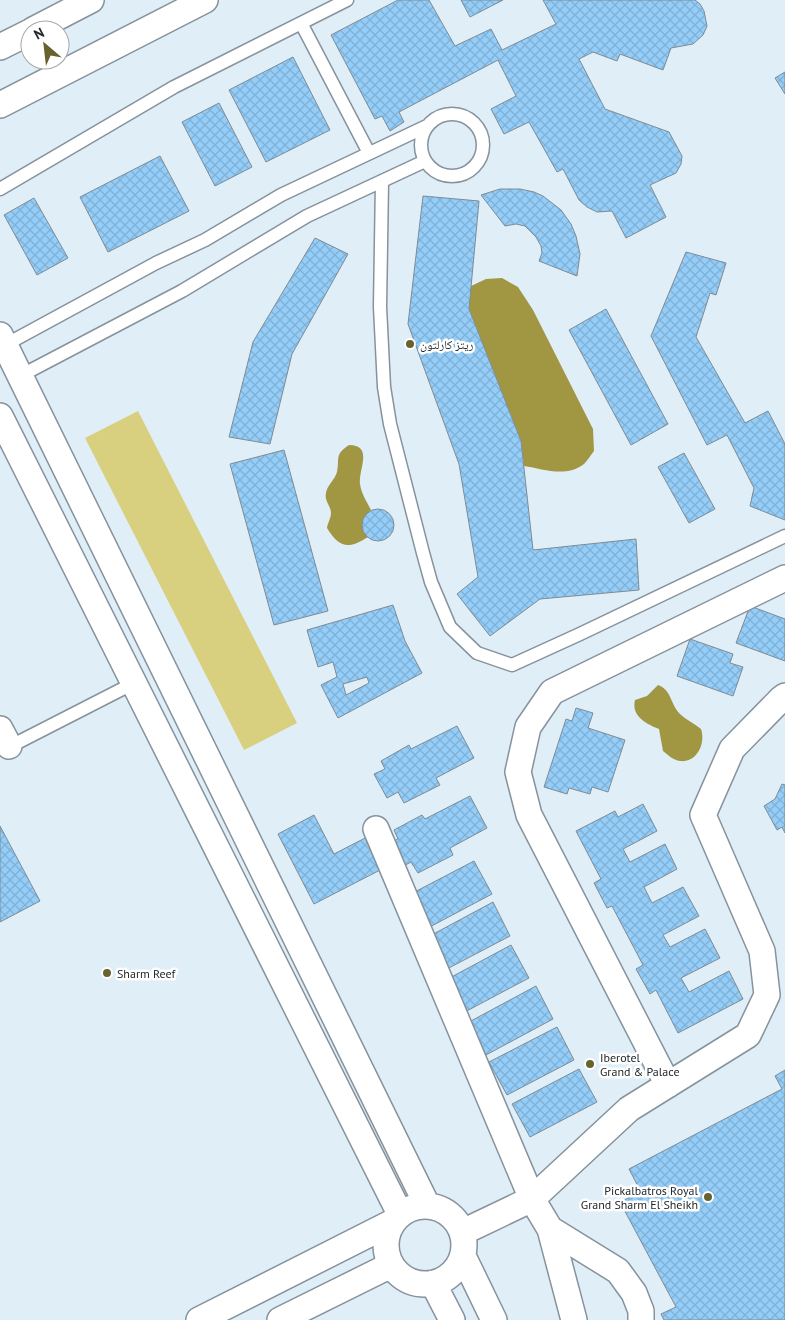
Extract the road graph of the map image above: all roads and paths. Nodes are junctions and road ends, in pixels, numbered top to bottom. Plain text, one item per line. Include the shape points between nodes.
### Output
1 (92, 0) edge
2 (205, 0) edge
3 (347, 0) edge
4 (53, 20) edge
5 (301, 23) junction
6 (20, 37) edge
7 (0, 47) edge
8 (0, 105) edge
9 (427, 126) junction
10 (369, 153) junction
11 (425, 161) junction
12 (382, 181) junction
13 (0, 189) edge
14 (2, 340) edge
15 (20, 376) junction
16 (0, 416) edge
17 (785, 536) edge
18 (785, 578) edge
19 (134, 682) junction
20 (785, 696) edge
21 (3, 742) edge
22 (376, 829) dead end
23 (668, 1084) junction
24 (532, 1199) junction
25 (427, 1205) junction
26 (396, 1218) junction
27 (550, 1230) junction
28 (463, 1244) junction
29 (391, 1265) junction
30 (433, 1283) junction
31 (199, 1320) edge
32 (280, 1320) edge
33 (452, 1320) edge
34 (494, 1320) edge
35 (574, 1320) edge
36 (641, 1320) edge

1 - 4 street
2 - 8 street
3 - 5 lane
5 - 10 lane
5 - 13 lane via 174,87
6 - 7 street
9 - 10 lane
9 - 11 lane via 420,145
9 - 11 lane via 443,115 464,116 479,130 482,148 477,162 458,175 442,174
10 - 14 lane via 281,195 205,240
11 - 12 lane
12 - 15 lane via 307,216 182,291
12 - 17 lane via 380,307 384,387 390,424 431,582 450,627 477,653 512,664
14 - 15 street
15 - 25 street
16 - 19 street
18 - 23 street via 552,692 528,727 518,772 529,815
19 - 21 lane
19 - 26 street
20 - 23 street via 732,749 704,815 762,951 767,995 748,1035
22 - 24 street
23 - 24 street via 629,1109
24 - 27 street
24 - 28 street
25 - 26 street via 417,1206
25 - 28 street via 445,1210 459,1224
26 - 29 street via 385,1243
26 - 31 street
27 - 35 street
27 - 36 street via 618,1271 634,1293
28 - 30 street via 456,1268 450,1275
28 - 34 street
29 - 30 street via 404,1279
29 - 32 street
30 - 33 street

